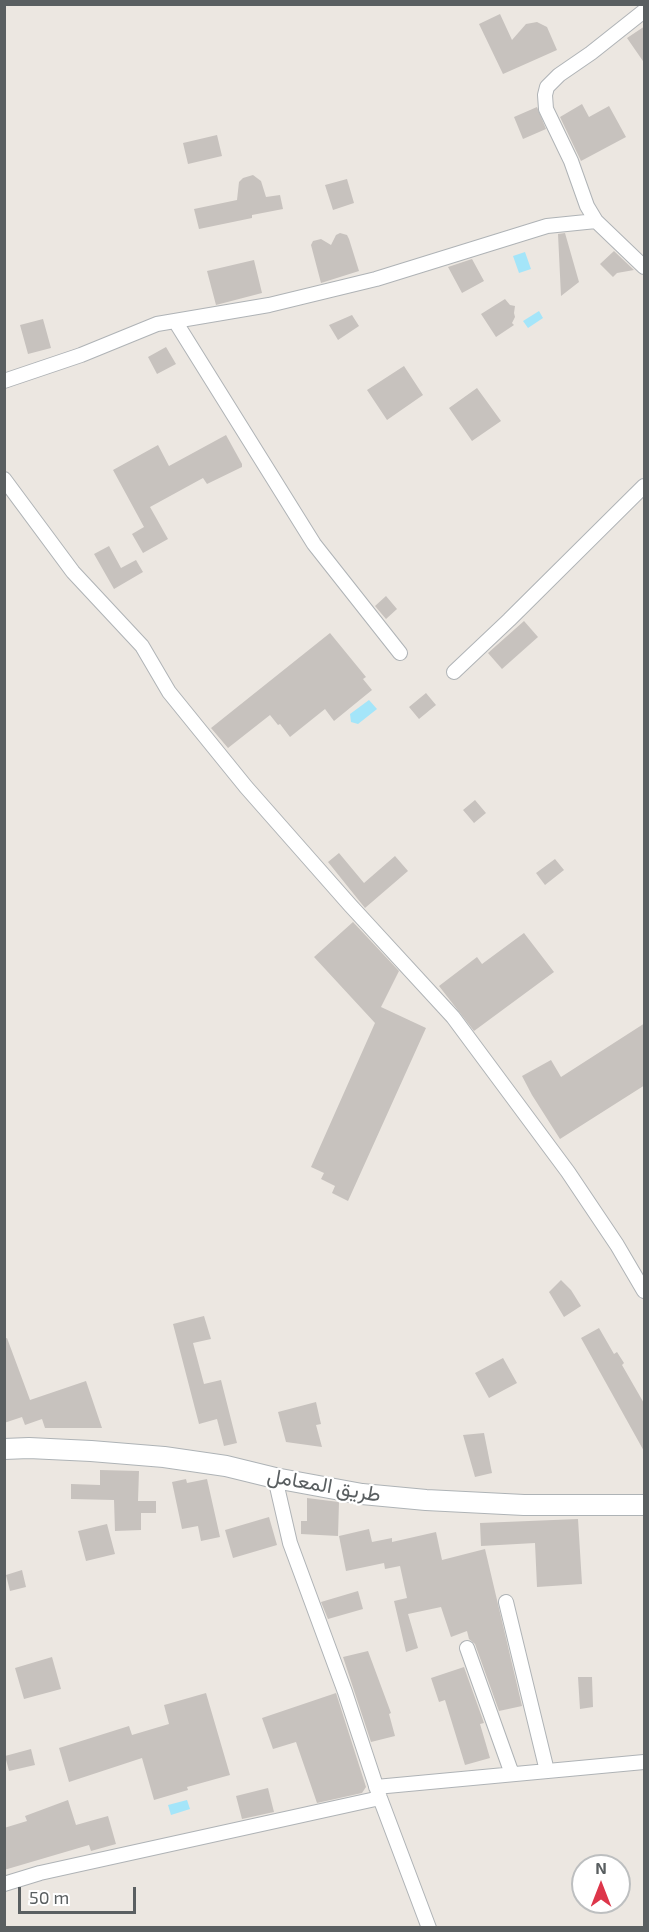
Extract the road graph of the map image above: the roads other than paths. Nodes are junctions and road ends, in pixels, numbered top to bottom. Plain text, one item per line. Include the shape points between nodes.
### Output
1 (645, 11) edge
2 (596, 221) junction
3 (645, 267) edge
4 (175, 321) junction
5 (4, 381) edge
6 (4, 479) edge
7 (645, 486) edge
8 (400, 653) dead end
9 (454, 672) dead end
10 (645, 1291) edge
11 (4, 1449) edge
12 (275, 1478) junction
13 (645, 1505) edge
14 (506, 1602) dead end
15 (467, 1648) dead end
16 (645, 1762) edge
17 (547, 1771) junction
18 (512, 1774) junction
19 (378, 1793) junction
20 (4, 1884) edge
21 (429, 1928) edge

1 - 2 street via 559,75 545,95 546,109
2 - 3 street
2 - 4 street via 547,226 376,279 269,305
4 - 5 street via 157,324
4 - 8 street via 314,544
6 - 10 street via 73,572 142,646 169,692 246,787 453,1017 568,1172
7 - 9 street
11 - 12 main road, طريق المعامل via 164,1457
12 - 13 main road, طريق المعامل via 362,1494 426,1500
12 - 19 street via 290,1543
14 - 17 street
15 - 18 street
16 - 17 street
17 - 18 street
18 - 19 street
19 - 20 street
19 - 21 street

